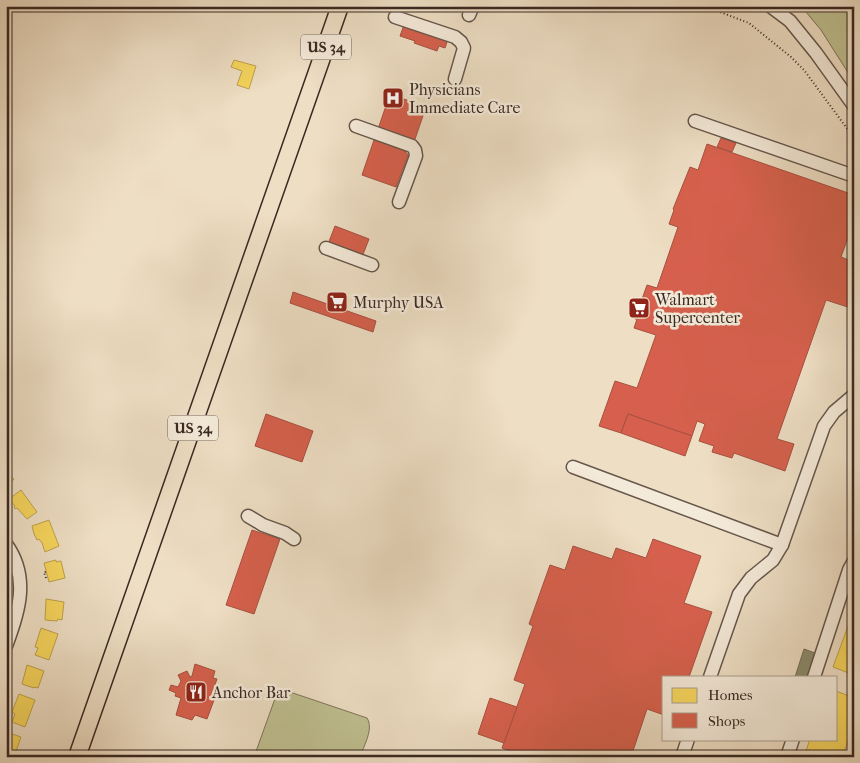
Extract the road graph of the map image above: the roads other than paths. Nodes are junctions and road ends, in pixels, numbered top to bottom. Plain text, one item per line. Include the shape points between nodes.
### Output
1 (340, 6) edge
2 (770, 6) edge
3 (395, 17) dead end
4 (455, 79) dead end
5 (854, 106) edge
6 (694, 121) dead end
7 (356, 126) dead end
8 (854, 176) edge
9 (399, 202) dead end
10 (326, 248) dead end
11 (372, 265) dead end
12 (854, 394) edge
13 (573, 467) dead end
14 (248, 516) dead end
15 (294, 539) dead end
16 (6, 544) edge
17 (782, 545) junction
18 (854, 561) edge
19 (6, 646) edge
20 (710, 676) edge
21 (814, 676) edge
22 (688, 740) edge
23 (793, 740) edge
24 (77, 757) edge
25 (682, 757) edge
26 (786, 757) edge

1 - 24 main road, US 34
2 - 5 street via 790,22 816,52
3 - 4 street via 455,37 461,42 464,48
6 - 8 street
7 - 9 street via 412,146 415,150 416,156
10 - 11 street
12 - 17 street via 824,426
13 - 17 street
14 - 15 street
16 - 19 street via 12,552 21,583 18,613
17 - 20 street via 773,560 751,578 739,594
18 - 21 street
22 - 25 street
23 - 26 street

